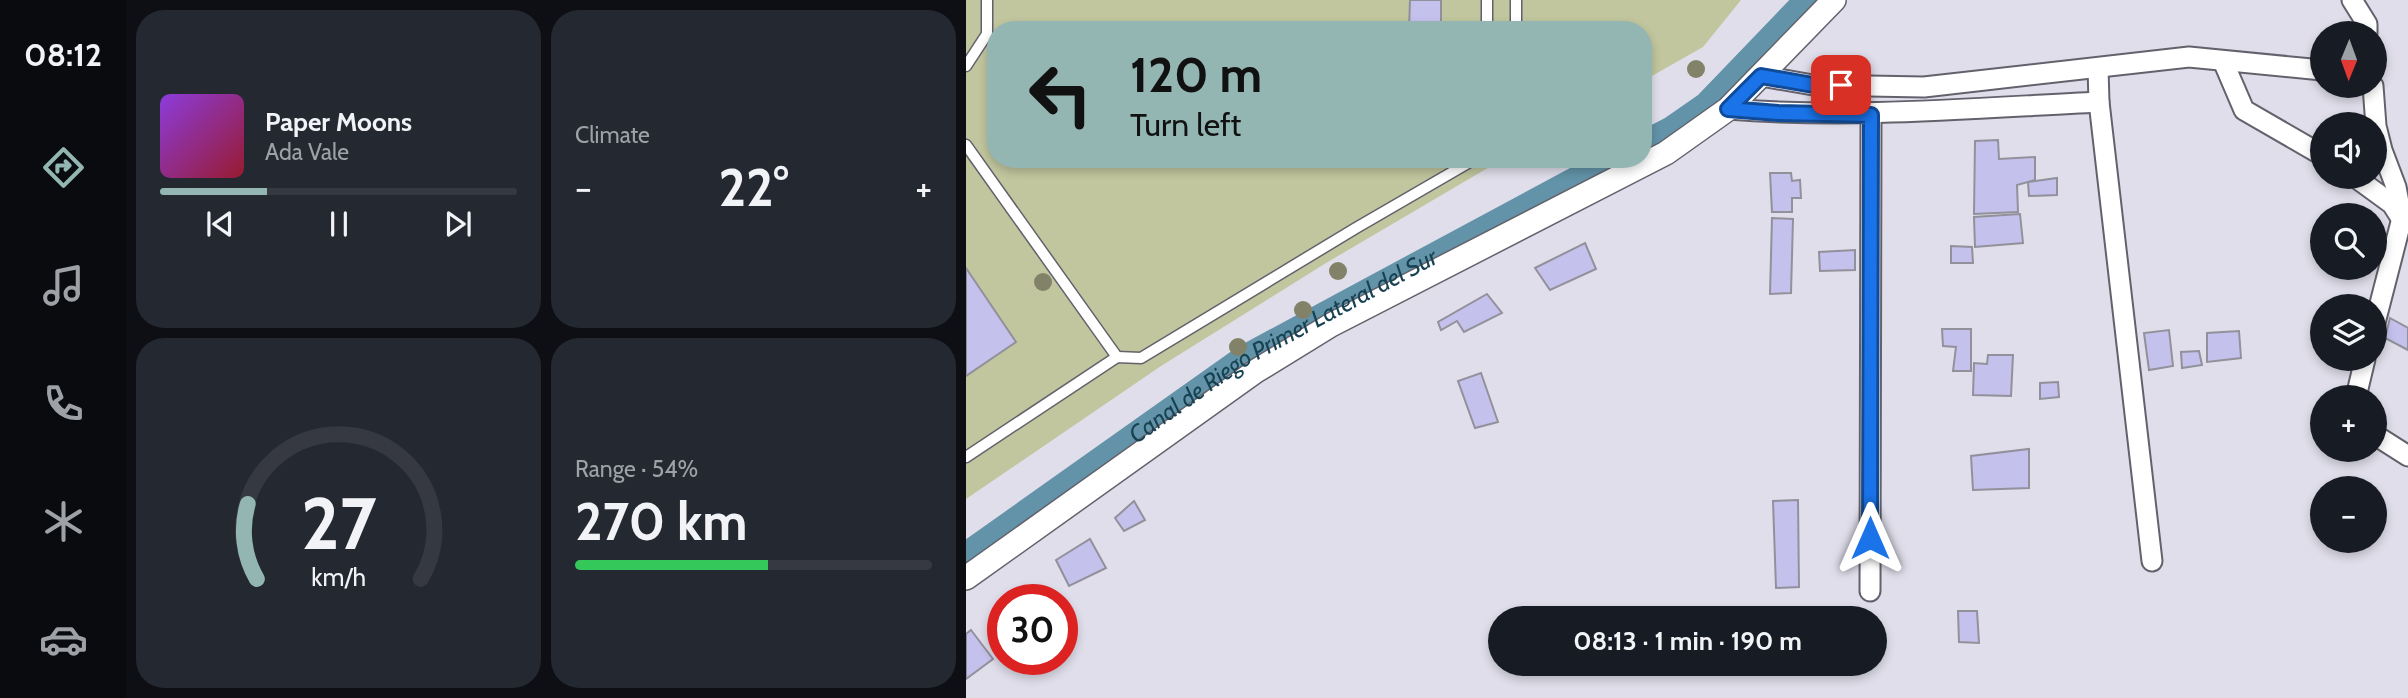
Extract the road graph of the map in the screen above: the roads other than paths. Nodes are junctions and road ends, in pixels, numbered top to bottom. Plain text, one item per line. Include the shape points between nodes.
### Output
1 (987, 0) edge
2 (1487, 0) edge
3 (1517, 0) edge
4 (1834, 0) edge
5 (2352, 0) edge
6 (1487, 21) edge
7 (1516, 21) edge
8 (2365, 21) edge
9 (2223, 61) junction
10 (966, 66) edge
11 (2098, 68) junction
12 (2310, 69) edge
13 (1761, 76) junction
14 (2374, 98) edge
15 (2099, 102) junction
16 (1728, 109) junction
17 (1871, 115) junction
18 (966, 145) edge
19 (2310, 148) edge
20 (1652, 160) edge
21 (1459, 168) edge
22 (1637, 168) edge
23 (2371, 189) edge
24 (2405, 220) edge
25 (2383, 294) edge
26 (1117, 357) junction
27 (2387, 443) edge
28 (2408, 456) edge
29 (966, 457) edge
30 (2152, 562) dead end
31 (966, 578) edge
32 (1870, 591) dead end

1 - 10 lane via 987,34
2 - 6 lane
3 - 7 lane
4 - 13 street
5 - 8 street
9 - 11 street via 2189,57
9 - 12 street
9 - 19 street via 2245,110
11 - 13 street via 1924,87 1813,85
11 - 15 street
13 - 16 street
14 - 24 street via 2382,150
15 - 17 street
15 - 30 street
16 - 17 street
16 - 20 street
17 - 32 street
18 - 26 lane
21 - 26 lane via 1141,358
22 - 31 street via 1331,325 1266,365
23 - 24 street
24 - 25 street
26 - 29 lane
27 - 28 street

